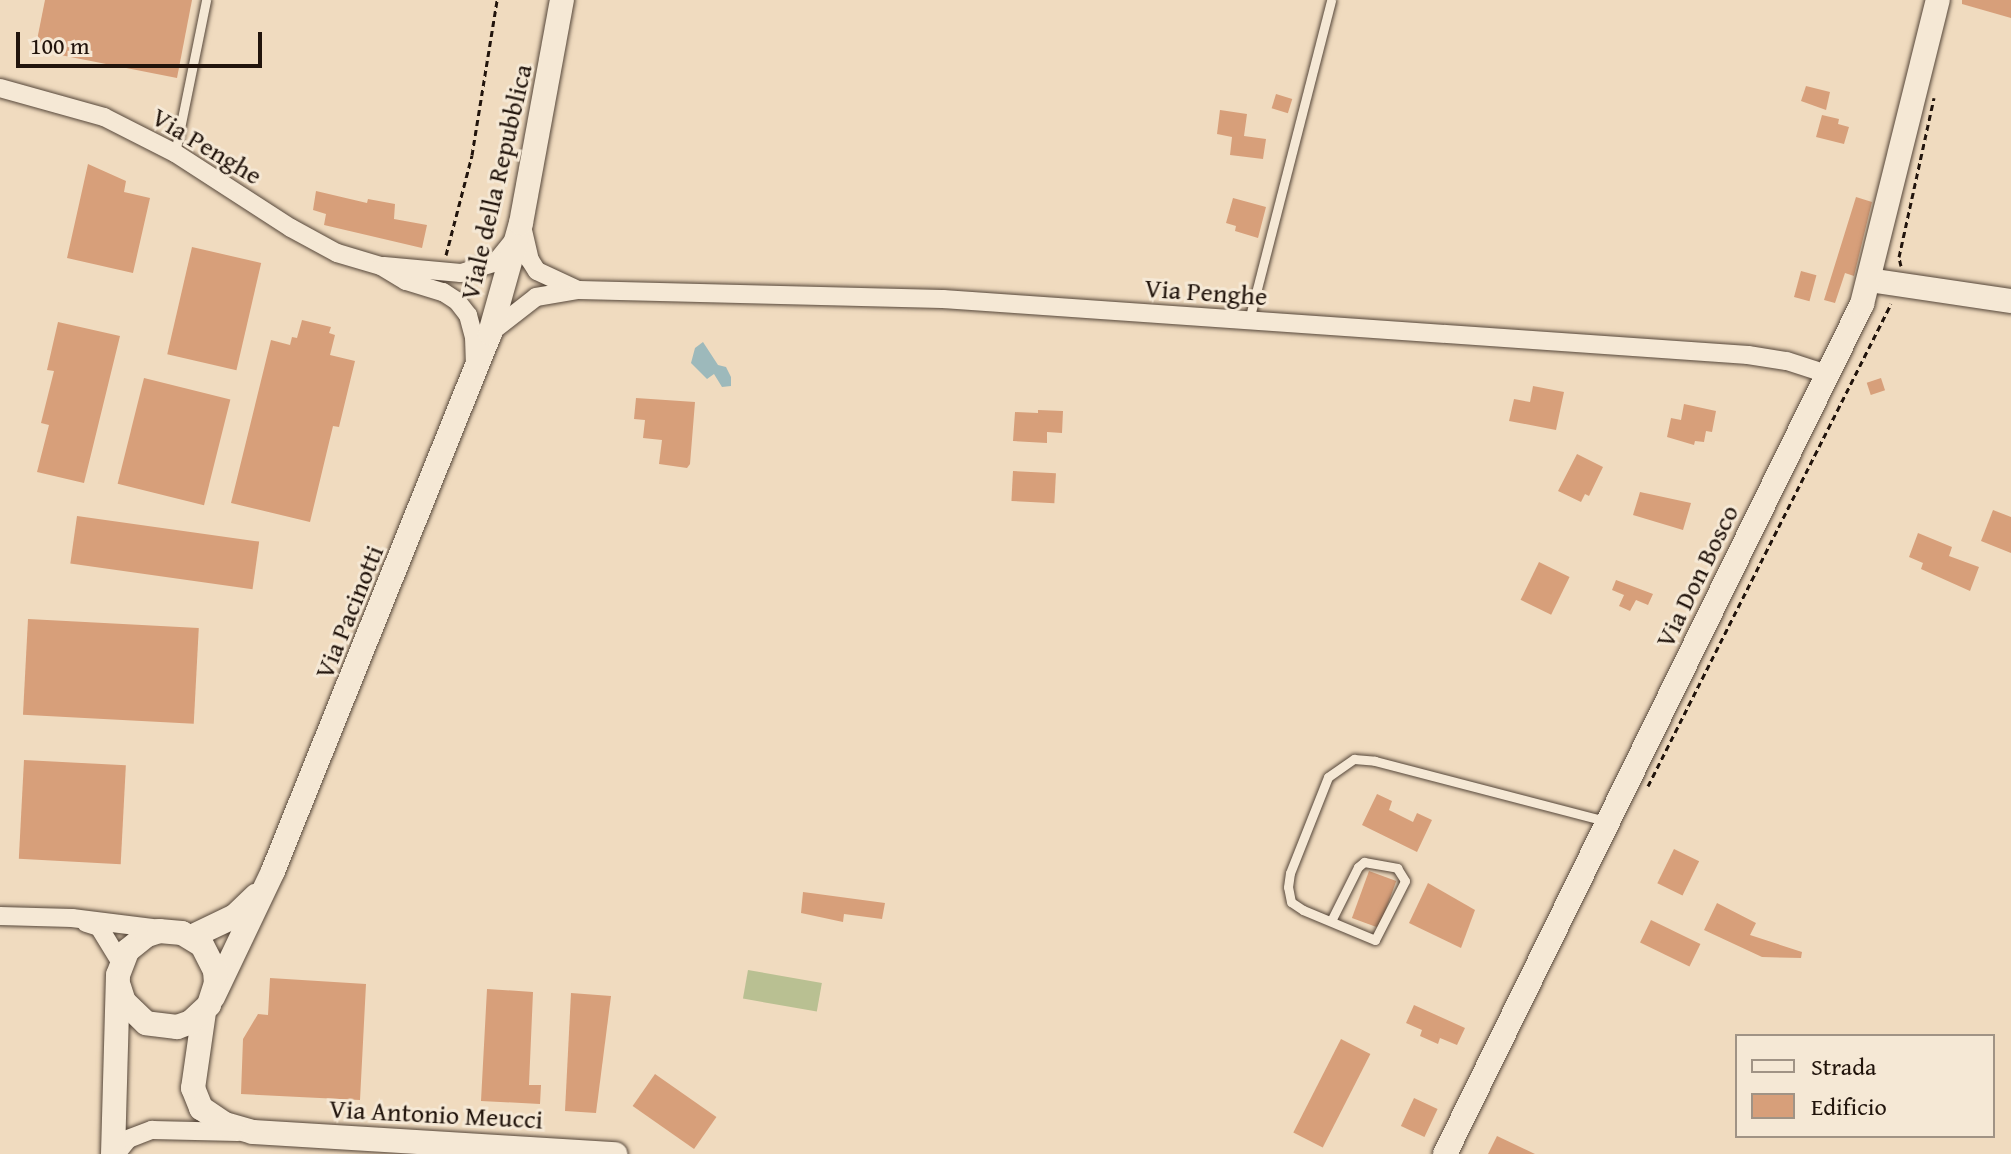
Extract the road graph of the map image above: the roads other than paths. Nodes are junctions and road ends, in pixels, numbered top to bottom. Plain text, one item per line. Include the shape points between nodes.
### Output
1 (206, 0) edge
2 (562, 0) edge
3 (1331, 0) edge
4 (1938, 0) edge
5 (0, 88) edge
6 (175, 153) junction
7 (521, 223) junction
8 (381, 266) junction
9 (1869, 280) junction
10 (578, 290) junction
11 (2011, 301) edge
12 (1249, 320) junction
13 (490, 333) junction
14 (475, 373) junction
15 (1827, 374) junction
16 (1608, 822) junction
17 (273, 871) junction
18 (0, 916) edge
19 (72, 918) junction
20 (1331, 921) junction
21 (181, 934) junction
22 (120, 975) junction
23 (208, 1004) junction
24 (253, 1132) junction
25 (115, 1154) edge
26 (615, 1154) edge
27 (1445, 1154) edge

1 - 6 lane
2 - 7 main road, Viale della Repubblica
3 - 12 lane
4 - 9 main road, Via Don Bosco
5 - 6 street, Via Penghe via 104,117
6 - 8 street, Via Penghe via 291,228 337,253
7 - 8 street, Via Penghe via 510,248 479,270 440,273
7 - 10 street, Via Penghe via 537,271
7 - 13 main road, Viale della Repubblica
8 - 14 street, Via Penghe via 457,301 474,337
9 - 11 main road
9 - 15 main road, Via Don Bosco
10 - 12 street, Via Penghe via 943,299
10 - 13 street, Via Penghe via 536,297
12 - 15 street, Via Penghe via 1748,355
13 - 14 main road, Viale della Repubblica
14 - 17 main road, Via Pacinotti
15 - 16 main road, Via Don Bosco
16 - 20 lane via 1354,759 1328,777 1290,873 1291,902
16 - 27 main road, Via Don Bosco
17 - 21 main road via 258,895 235,916
17 - 23 main road
18 - 19 street
19 - 21 street
19 - 22 street via 99,927
20 - 20 lane via 1375,940 1405,881 1402,874 1397,868 1364,862
21 - 22 main road via 147,935 127,951
21 - 23 main road via 210,957 216,983
22 - 23 main road via 124,1002 146,1023 177,1027
22 - 25 main road
23 - 24 main road, Via Antonio Meucci via 193,1078 195,1097 213,1118
24 - 25 street, Via Antonio Meucci via 152,1130 128,1139
24 - 26 main road, Via Antonio Meucci

